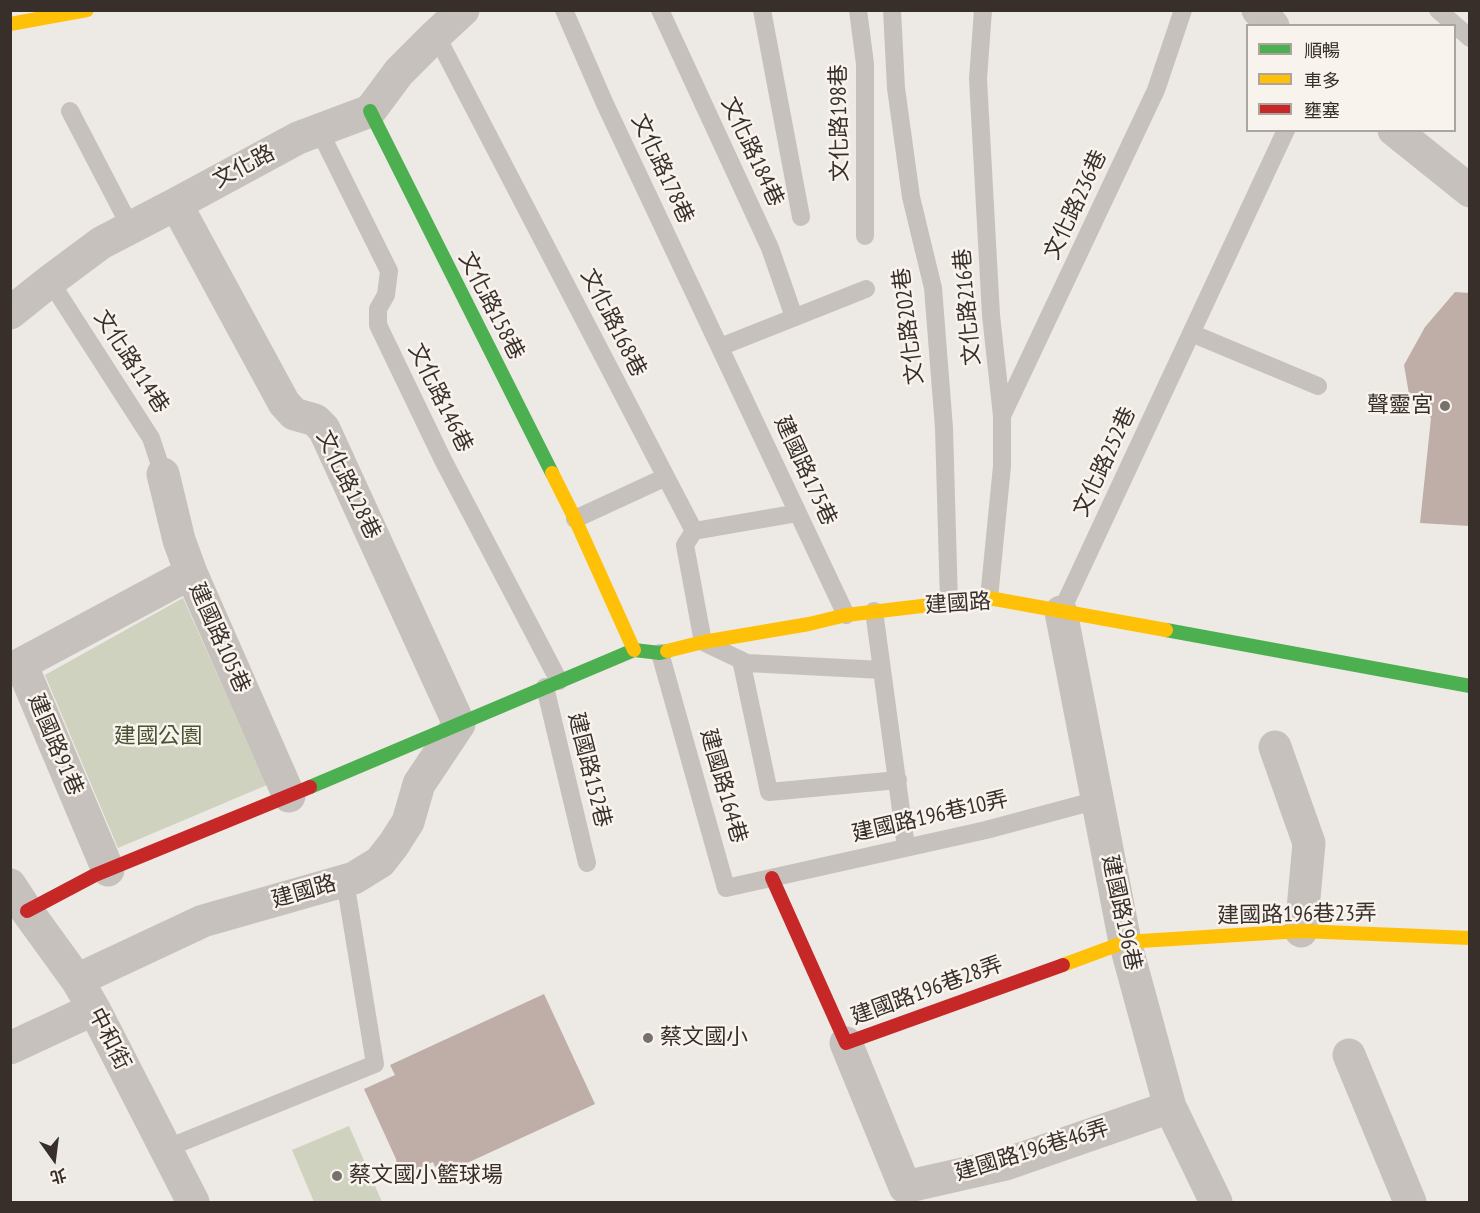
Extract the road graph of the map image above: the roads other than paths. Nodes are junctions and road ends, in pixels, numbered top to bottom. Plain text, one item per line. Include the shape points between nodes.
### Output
1 (87, 10) edge
2 (463, 10) edge
3 (564, 10) edge
4 (660, 10) edge
5 (762, 10) edge
6 (858, 10) edge
7 (892, 10) edge
8 (983, 10) edge
9 (1184, 10) edge
10 (1257, 10) edge
11 (1438, 10) edge
12 (10, 24) edge
13 (1271, 24) edge
14 (1454, 24) edge
15 (1456, 26) edge
16 (436, 35) junction
17 (1470, 38) edge
18 (70, 111) dead end
19 (370, 111) junction
20 (319, 130) junction
21 (1285, 132) edge
22 (1396, 132) edge
23 (1470, 191) edge
24 (176, 204) junction
25 (801, 217) dead end
26 (131, 228) junction
27 (865, 236) dead end
28 (50, 280) junction
29 (866, 289) dead end
30 (10, 313) edge
31 (794, 317) junction
32 (1191, 333) junction
33 (720, 347) junction
34 (1318, 386) dead end
35 (1002, 416) junction
36 (163, 474) joint
37 (666, 477) junction
38 (798, 513) junction
39 (574, 519) junction
40 (694, 531) junction
41 (190, 573) junction
42 (989, 598) junction
43 (949, 603) junction
44 (874, 611) junction
45 (1061, 612) junction
46 (846, 615) junction
47 (703, 642) junction
48 (634, 650) junction
49 (660, 653) junction
50 (741, 660) junction
51 (882, 670) junction
52 (552, 684) junction
53 (1470, 686) edge
54 (459, 724) junction
55 (1275, 747) dead end
56 (898, 780) junction
57 (289, 796) junction
58 (1098, 800) junction
59 (906, 848) junction
60 (587, 863) dead end
61 (108, 870) junction
62 (772, 878) junction
63 (345, 880) junction
64 (19, 898) edge
65 (1301, 931) junction
66 (1470, 938) edge
67 (1125, 942) junction
68 (77, 980) junction
69 (94, 1009) junction
70 (846, 1043) junction
71 (10, 1048) edge
72 (1349, 1055) dead end
73 (1170, 1107) junction
74 (165, 1149) junction
75 (908, 1195) edge
76 (192, 1203) edge
77 (1216, 1203) edge
78 (1410, 1203) edge

1 - 12 street
2 - 16 street
3 - 33 lane, 文化路178巷
4 - 31 lane, 文化路184巷 via 770,248
5 - 25 lane
6 - 27 lane, 文化路198巷 via 865,64
7 - 43 lane, 文化路202巷 via 896,88 911,197 933,288 944,428
8 - 35 lane, 文化路216巷 via 978,79 991,315
9 - 35 lane, 文化路236巷 via 1156,90
10 - 13 street
11 - 14 lane
15 - 17 lane
16 - 19 street via 399,72
16 - 37 lane, 文化路168巷
18 - 26 lane
19 - 20 street, 文化路
19 - 39 street, 文化路158巷
20 - 24 street, 文化路
20 - 52 lane, 文化路146巷 via 389,271 386,296 378,309 378,325
21 - 32 lane, 文化路252巷
22 - 23 street
24 - 26 street, 文化路
24 - 54 street, 文化路128巷 via 284,403 294,414 315,420 324,429
26 - 28 street, 文化路 via 101,243
28 - 30 street, 文化路
28 - 36 lane, 文化路114巷 via 151,438
29 - 31 lane
31 - 33 lane
32 - 34 lane
32 - 45 lane, 文化路252巷
33 - 38 lane, 建國路175巷
35 - 42 lane, 文化路216巷 via 1002,466
36 - 41 street, 建國路105巷
37 - 39 lane
37 - 40 lane, 文化路168巷
38 - 40 lane
38 - 46 lane, 建國路175巷
39 - 48 street, 文化路158巷
40 - 47 lane via 686,545
41 - 57 street, 建國路105巷
41 - 61 street, 建國路91巷 via 21,664
42 - 43 street, 建國路
42 - 45 street, 建國路
43 - 44 street, 建國路
44 - 46 street, 建國路
44 - 51 lane
45 - 53 street, 建國路
45 - 58 street, 建國路196巷
46 - 47 street, 建國路
47 - 49 street, 建國路
47 - 50 lane
48 - 49 street, 建國路
48 - 52 street, 建國路
49 - 62 lane, 建國路164巷 via 726,888
50 - 51 lane
50 - 56 lane via 770,792
51 - 56 lane
52 - 54 street, 建國路
52 - 60 lane, 建國路152巷
54 - 57 street, 建國路
54 - 63 street, 建國路 via 419,784 408,822 394,844 380,862
55 - 65 street via 1309,843
56 - 59 lane
57 - 61 street, 建國路
58 - 59 lane, 建國路196巷10弄
58 - 67 street, 建國路196巷
59 - 62 lane, 建國路196巷10弄
61 - 64 street, 建國路
62 - 70 street, 建國路196巷28弄
63 - 68 street, 建國路 via 203,921
63 - 74 lane via 375,1064
64 - 68 street, 中和街
65 - 66 street, 建國路196巷23弄
65 - 67 street, 建國路196巷23弄
67 - 70 street, 建國路196巷28弄
67 - 73 street, 建國路196巷
68 - 69 street, 中和街
69 - 71 street
69 - 74 street, 中和街
70 - 75 street, 建國路196巷46弄
72 - 78 street
73 - 75 street, 建國路196巷46弄
73 - 77 street, 建國路196巷
74 - 76 street, 中和街

